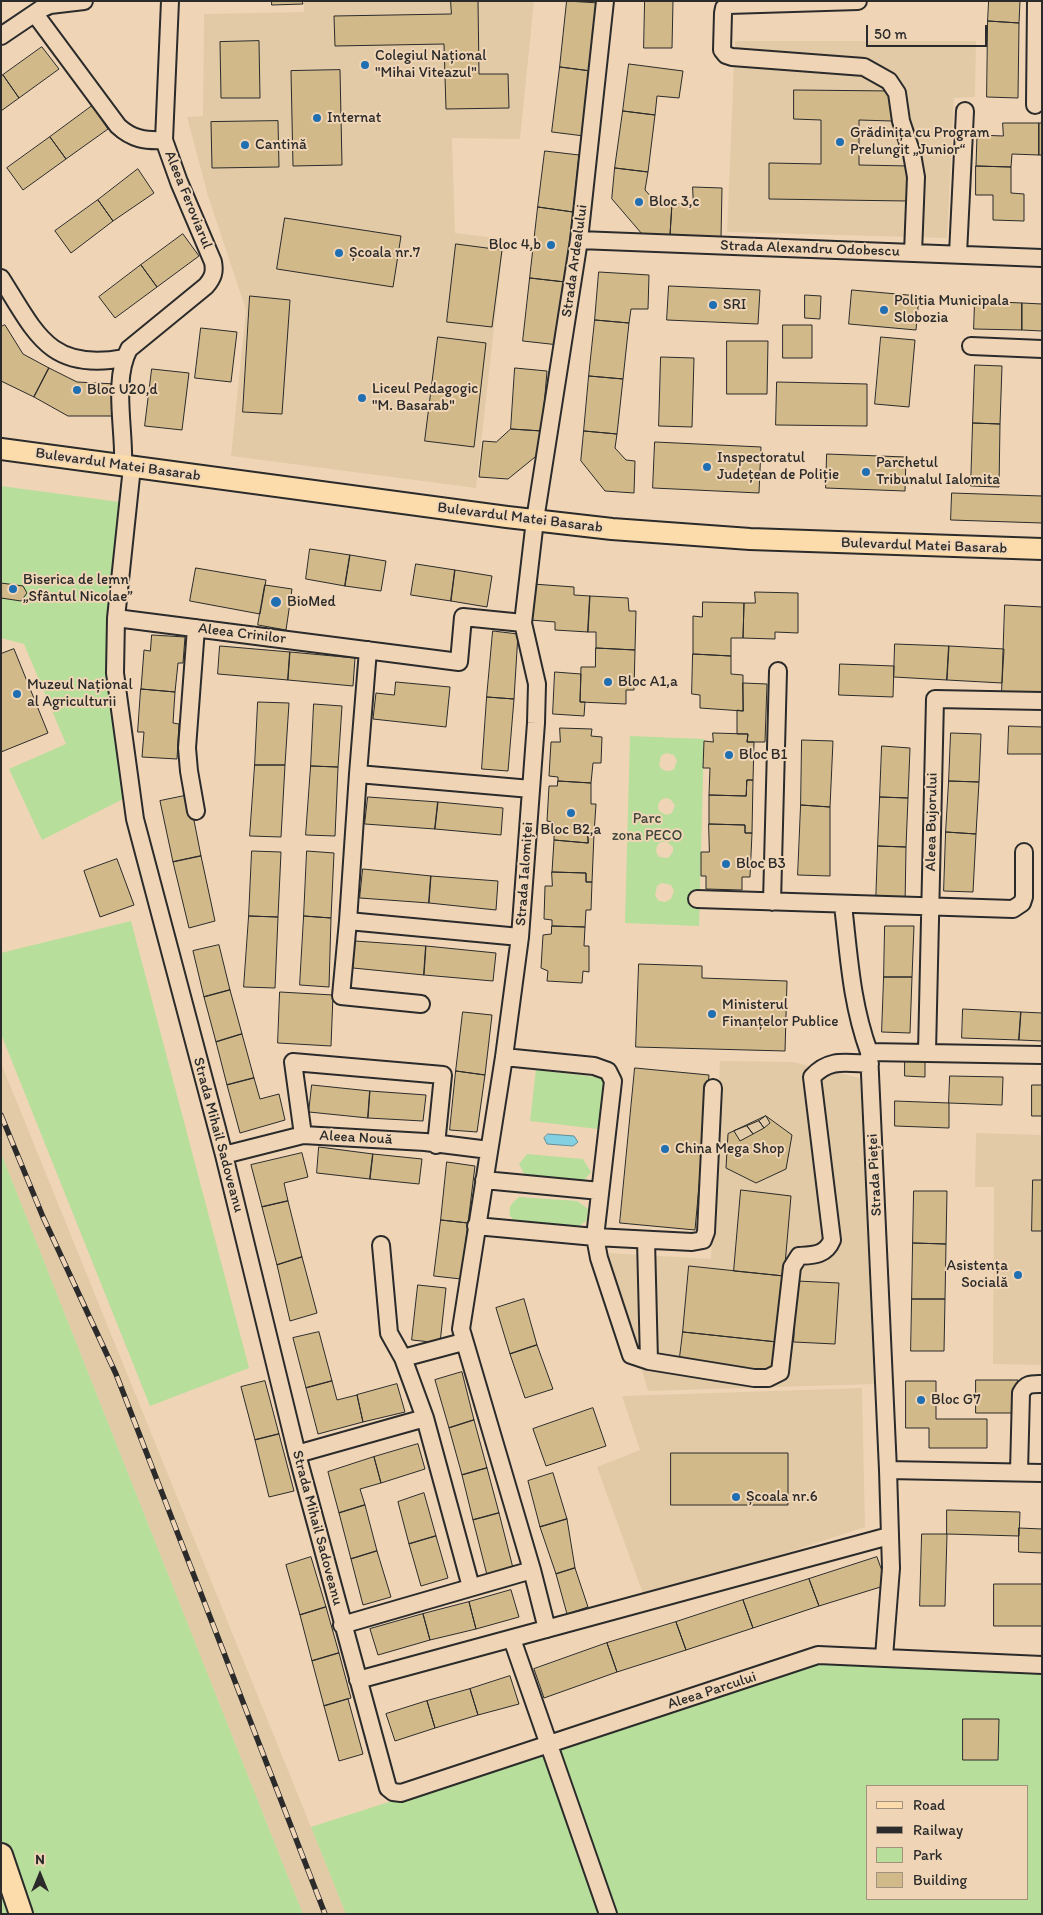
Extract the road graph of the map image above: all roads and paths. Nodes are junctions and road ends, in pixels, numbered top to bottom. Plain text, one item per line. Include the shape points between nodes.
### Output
1 (84, 1) edge
2 (170, 1) edge
3 (605, 1) edge
4 (858, 1) edge
5 (1036, 1) edge
6 (35, 14) junction
7 (1, 36) edge
8 (1035, 105) dead end
9 (966, 111) dead end
10 (164, 140) junction
11 (579, 240) junction
12 (913, 253) junction
13 (958, 254) junction
14 (1042, 258) edge
15 (1, 278) edge
16 (971, 346) dead end
17 (1042, 349) edge
18 (124, 358) junction
19 (1, 449) edge
20 (128, 467) junction
21 (535, 520) junction
22 (1042, 549) edge
23 (116, 618) junction
24 (523, 623) junction
25 (196, 628) junction
26 (368, 650) junction
27 (778, 671) dead end
28 (1042, 700) edge
29 (358, 774) junction
30 (531, 789) junction
31 (196, 811) dead end
32 (1024, 852) dead end
33 (698, 899) dead end
34 (772, 902) junction
35 (843, 905) junction
36 (930, 907) junction
37 (348, 921) junction
38 (520, 937) junction
39 (421, 1004) dead end
40 (927, 1052) junction
41 (1042, 1055) edge
42 (504, 1057) junction
43 (869, 1058) junction
44 (713, 1088) dead end
45 (303, 1135) junction
46 (436, 1145) junction
47 (489, 1150) junction
48 (224, 1155) junction
49 (484, 1180) junction
50 (600, 1191) junction
51 (476, 1226) junction
52 (595, 1237) junction
53 (646, 1240) junction
54 (381, 1245) dead end
55 (463, 1342) junction
56 (403, 1358) junction
57 (649, 1361) junction
58 (1042, 1384) edge
59 (425, 1418) junction
60 (297, 1454) junction
61 (888, 1470) junction
62 (1019, 1472) junction
63 (1042, 1473) edge
64 (890, 1536) junction
65 (532, 1570) junction
66 (471, 1587) junction
67 (342, 1624) junction
68 (546, 1629) junction
69 (512, 1639) junction
70 (884, 1657) junction
71 (1042, 1665) edge
72 (358, 1680) junction
73 (548, 1746) junction
74 (392, 1792) joint
75 (1, 1855) edge
76 (21, 1914) edge
77 (608, 1914) edge

1 - 6 street via 50,5
2 - 10 street, Aleea Feroviarul
3 - 11 street, Strada Ardealului
4 - 12 street via 728,5 723,13 722,50 726,56 732,57 864,67 890,82 897,93 916,177
5 - 8 street
6 - 7 street
6 - 10 street via 118,126 138,139
9 - 13 street
10 - 18 street, Aleea Feroviarul via 214,270 206,286 128,349
11 - 12 street, Strada Alexandru Odobescu
11 - 21 street, Strada Ardealului
12 - 13 street, Strada Alexandru Odobescu
13 - 14 street, Strada Alexandru Odobescu
15 - 18 street via 41,339 51,348 78,360 92,362
16 - 17 street
18 - 20 street via 120,382
19 - 20 main road, Bulevardul Matei Basarab
20 - 21 main road, Bulevardul Matei Basarab
20 - 23 street, Strada Mihail Sadoveanu
21 - 22 main road, Bulevardul Matei Basarab via 750,539
21 - 24 street, Strada Ialomiței
23 - 25 street, Aleea Crinilor
23 - 48 street, Strada Mihail Sadoveanu via 115,673 134,819
24 - 26 street, Aleea Crinilor via 463,617 459,662
24 - 30 street, Strada Ialomiței via 537,684
25 - 26 street, Aleea Crinilor
25 - 31 street via 187,748
26 - 29 street
27 - 34 street
28 - 36 street, Aleea Bujorului via 935,699
29 - 30 street
29 - 37 street
30 - 38 street, Strada Ialomiței
32 - 36 street via 1024,897 1022,903 1013,909
33 - 34 street
34 - 35 street
35 - 36 street
35 - 43 street, Strada Pieței via 854,1004
36 - 40 street, Aleea Bujorului
37 - 38 street
37 - 39 street via 341,996
38 - 42 street, Strada Ialomiței
40 - 41 street
40 - 43 street
42 - 47 street, Strada Ialomiței
42 - 50 street via 594,1066 608,1071 613,1081
43 - 57 street via 833,1063 820,1068 812,1077 832,1240 828,1249 820,1254 799,1256 792,1267 780,1372 768,1378 754,1378
43 - 61 street, Strada Pieței
44 - 53 street via 703,1240
45 - 46 street, Aleea Nouă
45 - 46 street via 293,1062 443,1074
45 - 48 street, Aleea Nouă
46 - 47 street, Aleea Nouă
47 - 49 street, Strada Ialomiței
48 - 60 street, Strada Mihail Sadoveanu
49 - 50 street
49 - 51 street, Strada Ialomiței
50 - 52 street
51 - 52 street
51 - 55 street, Strada Ialomiței via 461,1329
52 - 53 street
52 - 57 street via 626,1346 631,1355
53 - 57 street
54 - 56 street via 389,1333
55 - 56 street
55 - 65 street, Strada Ialomiței
56 - 59 street
58 - 62 street via 1030,1384 1021,1393
59 - 60 street
59 - 66 street
60 - 67 street, Strada Mihail Sadoveanu
61 - 62 street
61 - 64 street, Strada Pieței
62 - 63 street
64 - 68 street
64 - 70 street, Strada Pieței via 891,1568
65 - 66 street
65 - 68 street, Strada Ialomiței
66 - 67 street
67 - 72 street, Strada Mihail Sadoveanu
68 - 69 street
69 - 72 street
69 - 73 street
70 - 71 street, Aleea Parcului
70 - 73 street, Aleea Parcului via 818,1655
72 - 74 street, Strada Mihail Sadoveanu via 388,1788
73 - 74 street, Aleea Parcului via 401,1793
73 - 77 street
75 - 76 highway

